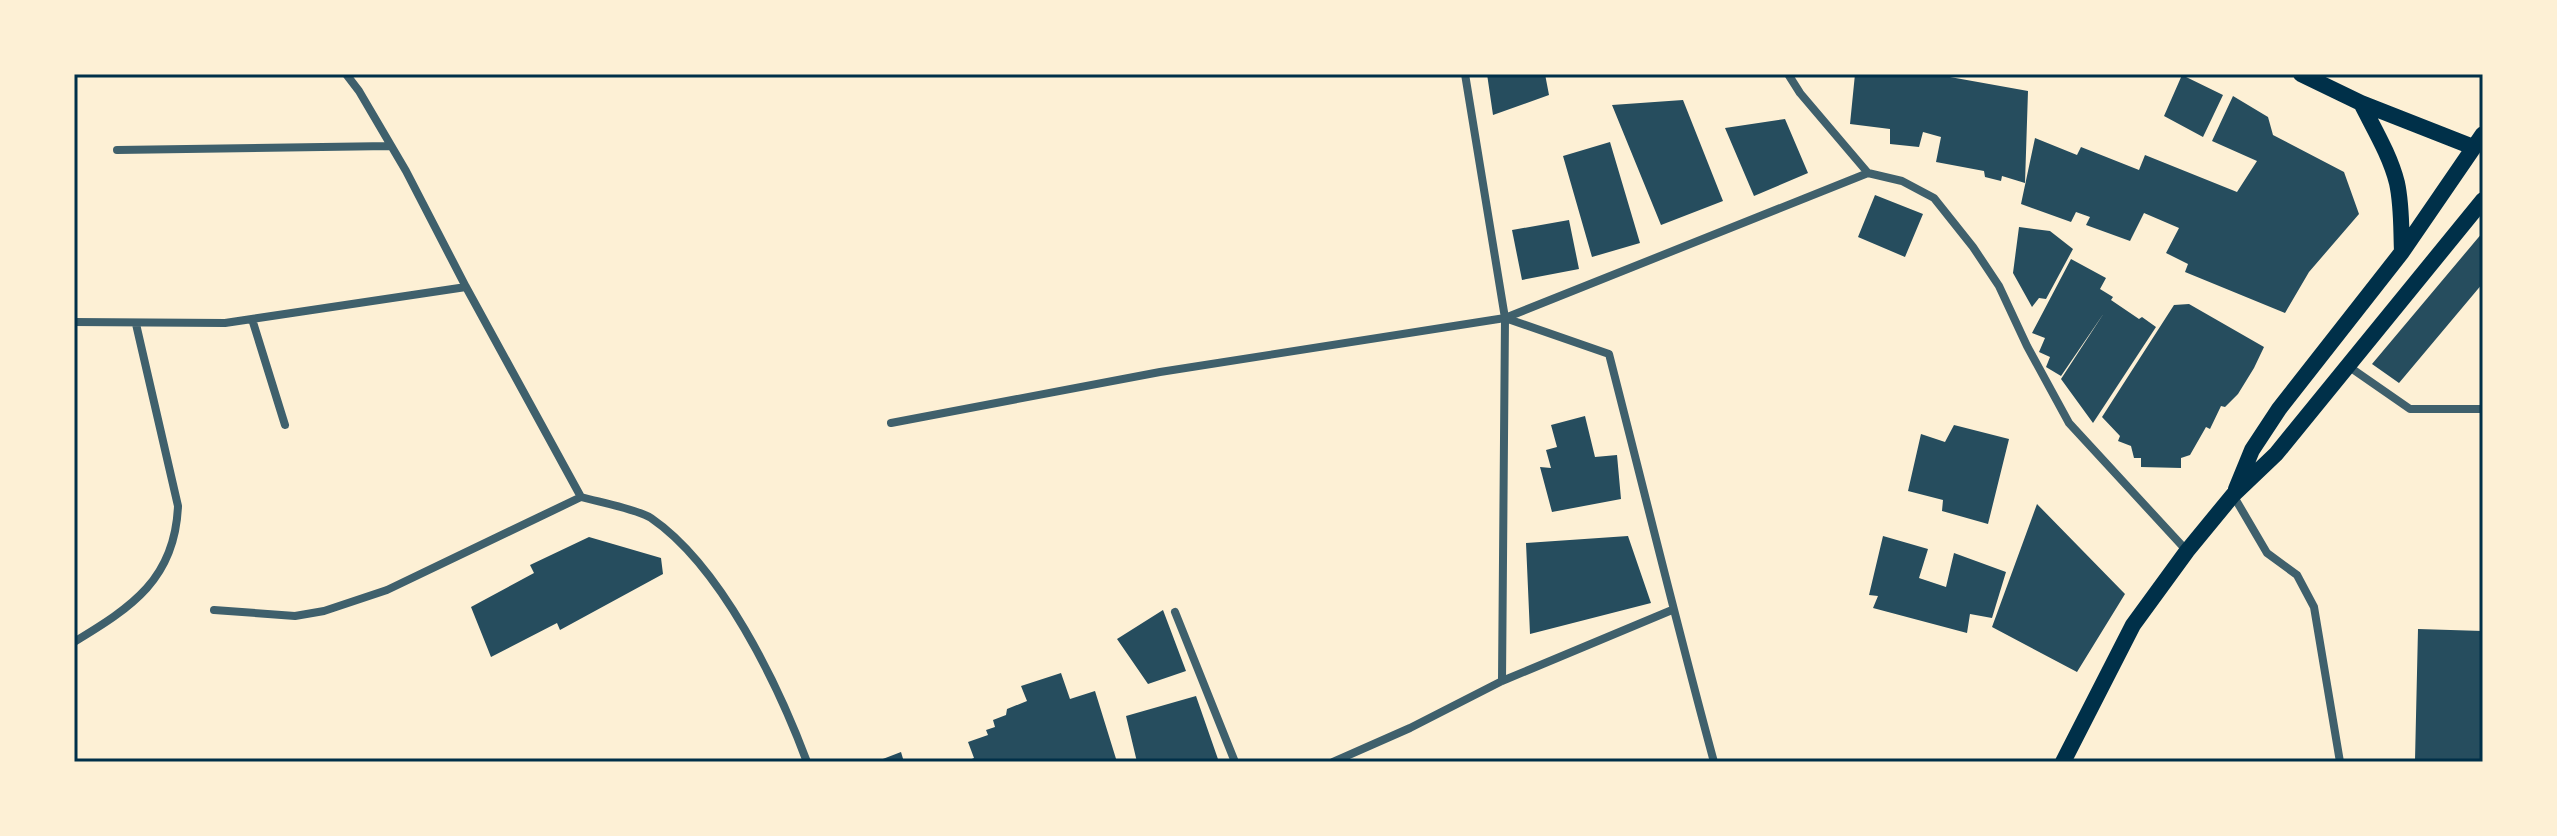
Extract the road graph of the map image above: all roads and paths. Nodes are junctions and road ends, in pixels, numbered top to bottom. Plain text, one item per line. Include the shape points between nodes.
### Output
1 (346, 74) edge
2 (1465, 74) edge
3 (1788, 74) edge
4 (2304, 75) edge
5 (2361, 103) junction
6 (2478, 140) edge
7 (390, 146) junction
8 (117, 150) dead end
9 (1868, 173) junction
10 (2483, 200) edge
11 (2402, 252) junction
12 (466, 287) junction
13 (1505, 318) junction
14 (252, 319) junction
15 (74, 322) edge
16 (136, 324) junction
17 (2348, 366) junction
18 (2483, 409) edge
19 (891, 423) dead end
20 (285, 425) dead end
21 (2233, 495) junction
22 (581, 497) junction
23 (2187, 551) junction
24 (214, 610) dead end
25 (1672, 610) junction
26 (1175, 612) dead end
27 (74, 642) edge
28 (1502, 681) junction
29 (807, 762) edge
30 (1235, 762) edge
31 (1333, 762) edge
32 (1714, 762) edge
33 (2063, 762) edge
34 (2340, 762) edge

1 - 7 street
2 - 13 street
3 - 9 street
4 - 5 main road
5 - 6 main road
5 - 11 main road via 2397,183
6 - 11 main road
7 - 8 street
7 - 12 street
9 - 13 street
9 - 23 street via 1902,181 1934,198 1999,286 2069,423
10 - 17 main road
11 - 21 main road via 2279,409 2252,450
12 - 14 street
12 - 22 street
13 - 19 street via 1160,372
13 - 25 street via 1609,354
13 - 28 street
14 - 16 street
14 - 20 street
15 - 16 street
16 - 27 street via 178,506 177,528 171,553 153,582 117,616
17 - 18 street via 2410,409
17 - 21 main road via 2276,454
21 - 23 main road
21 - 34 street via 2267,553 2297,575 2314,607
22 - 24 street via 387,590 324,611 295,616
22 - 29 street via 649,517 690,552 738,617
23 - 33 main road via 2133,625
25 - 28 street
25 - 32 street
26 - 30 street
28 - 31 street

